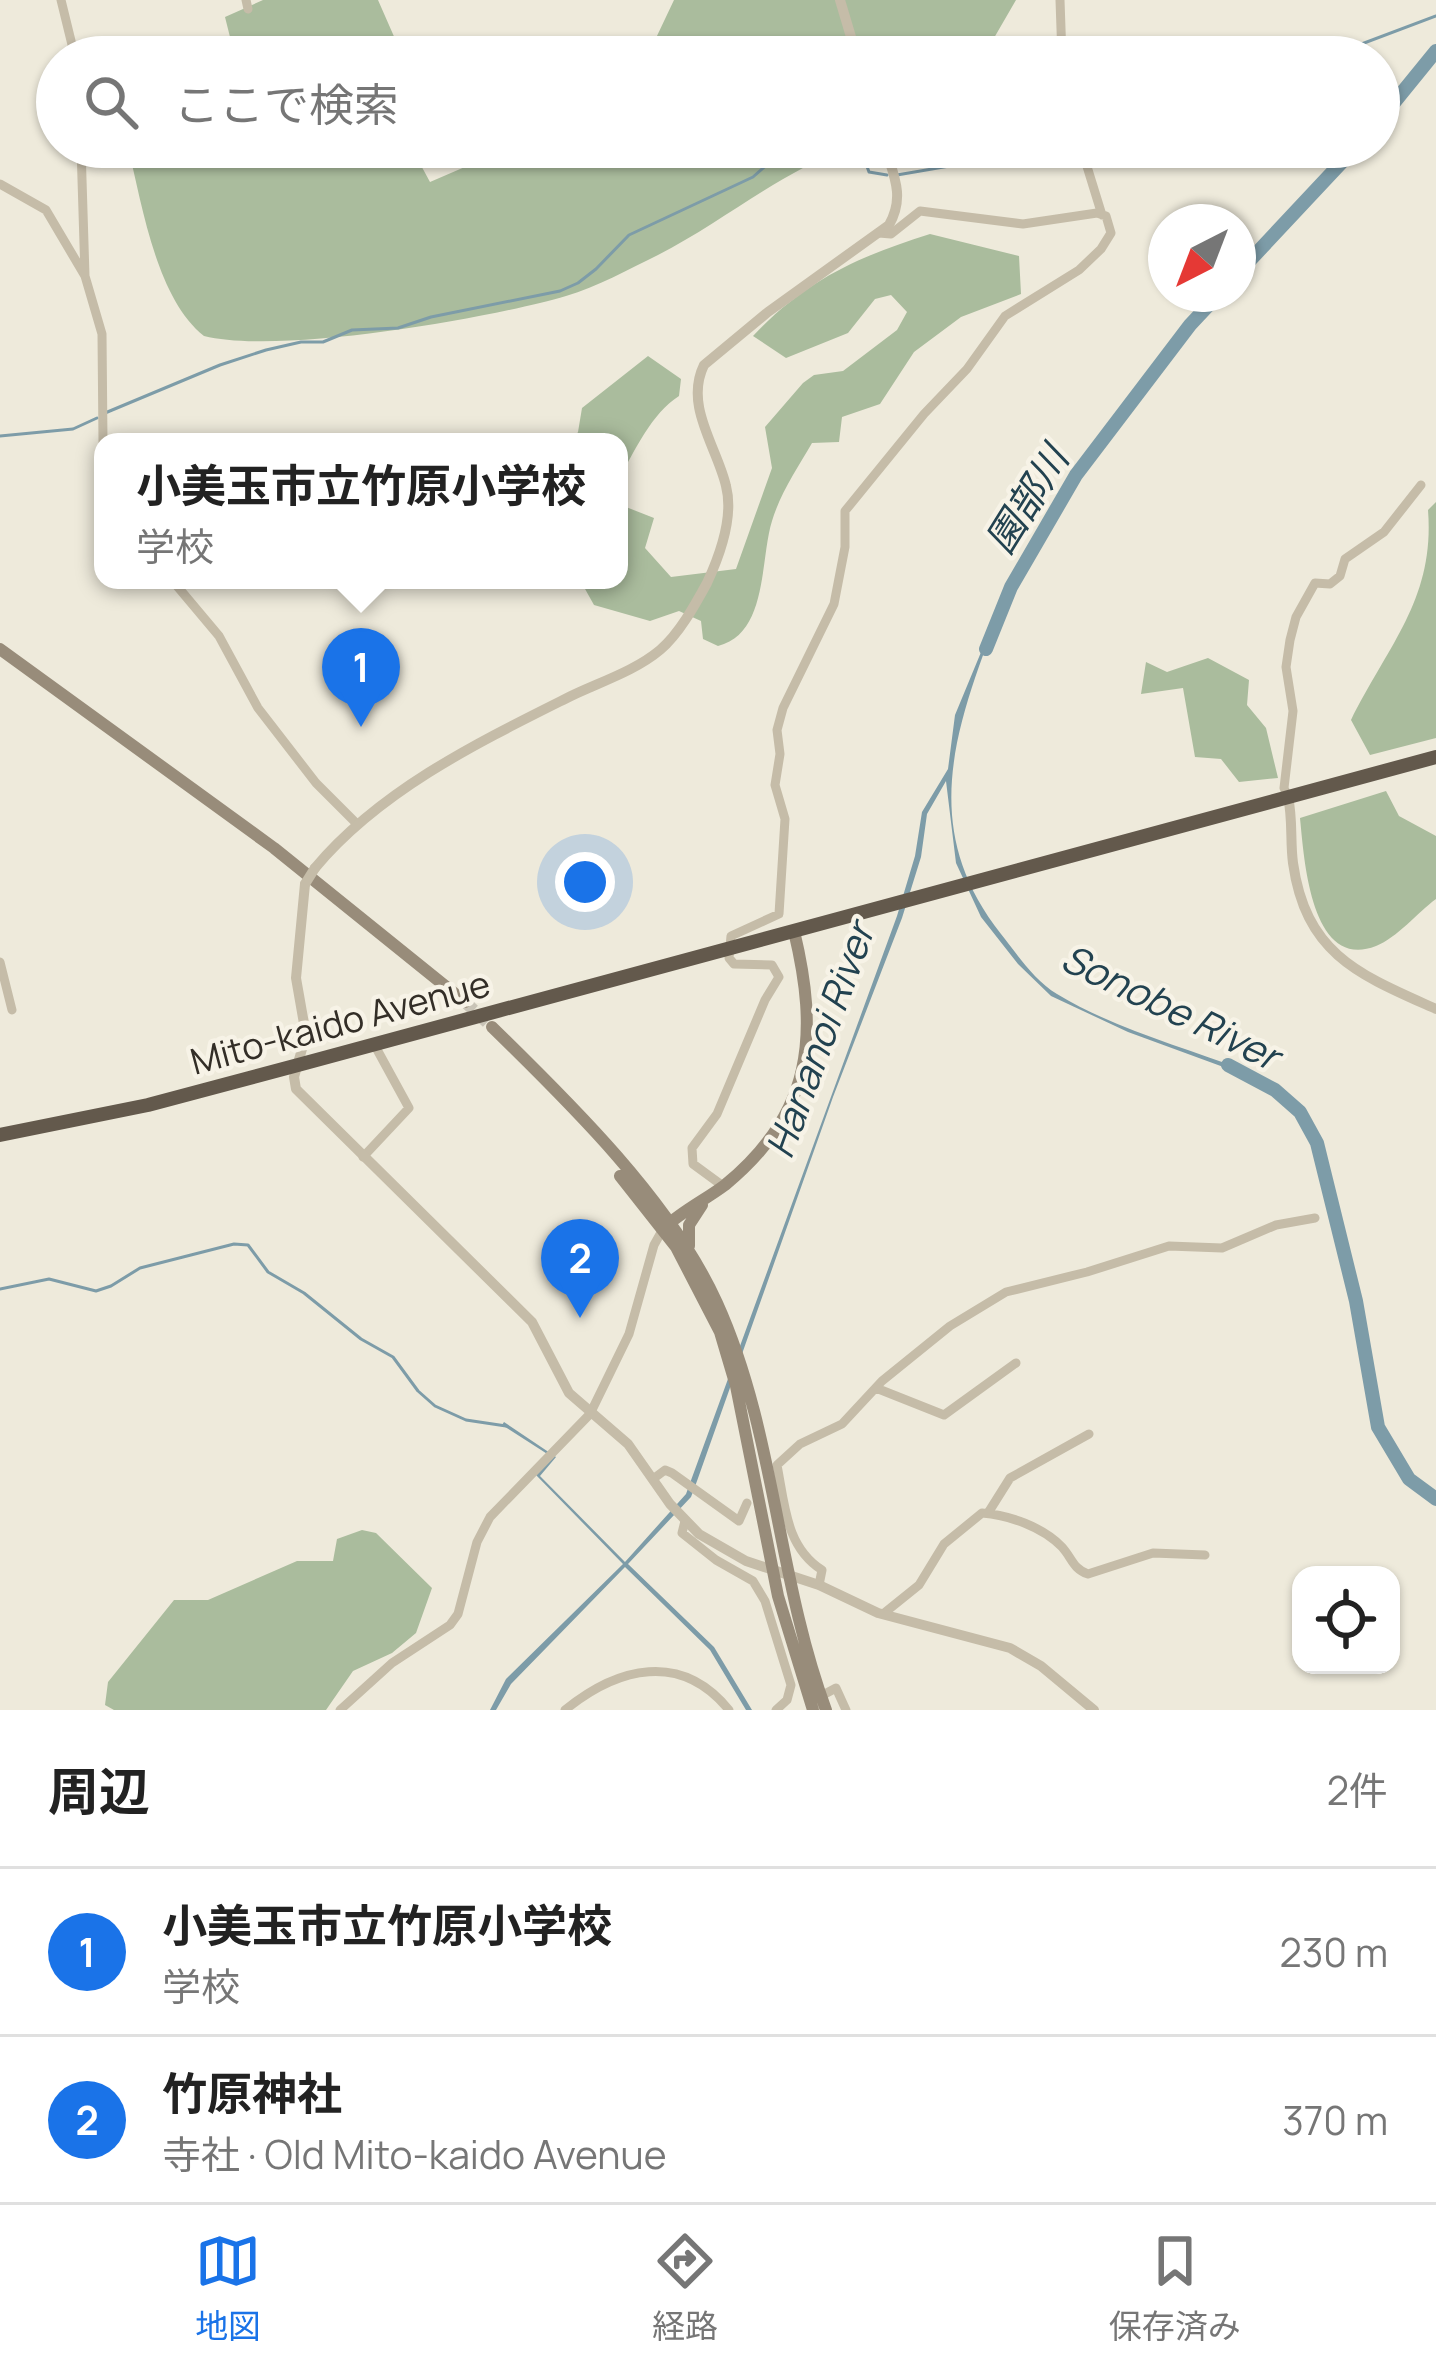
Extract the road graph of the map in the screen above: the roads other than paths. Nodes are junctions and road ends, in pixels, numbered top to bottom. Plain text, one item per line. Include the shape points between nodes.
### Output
1 (61, 0) edge
2 (840, 0) edge
3 (1060, 0) edge
4 (69, 36) edge
5 (851, 36) edge
6 (1061, 36) edge
7 (82, 168) edge
8 (891, 168) edge
9 (1088, 168) edge
10 (0, 184) edge
11 (1102, 214) junction
12 (879, 233) junction
13 (85, 276) junction
14 (104, 433) edge
15 (1421, 485) dead end
16 (180, 589) edge
17 (0, 649) edge
18 (1436, 757) edge
19 (1288, 797) junction
20 (357, 824) junction
21 (794, 931) junction
22 (728, 950) junction
23 (0, 962) edge
24 (463, 1004) tunnel mouth
25 (1436, 1009) edge
26 (12, 1010) dead end
27 (489, 1028) tunnel mouth
28 (374, 1044) junction
29 (298, 1065) junction
30 (0, 1136) edge
31 (363, 1157) junction
32 (717, 1191) junction
33 (1315, 1218) dead end
34 (666, 1226) junction
35 (691, 1253) junction
36 (1016, 1363) dead end
37 (876, 1388) junction
38 (590, 1414) junction
39 (1089, 1434) dead end
40 (652, 1479) junction
41 (747, 1503) dead end
42 (678, 1513) junction
43 (988, 1513) junction
44 (1205, 1555) dead end
45 (779, 1571) junction
46 (819, 1585) junction
47 (883, 1614) junction
48 (814, 1703) edge
49 (340, 1710) edge
50 (565, 1710) edge
51 (729, 1710) edge
52 (776, 1710) edge
53 (794, 1710) edge
54 (826, 1710) edge
55 (847, 1710) edge
56 (1094, 1710) edge

1 - 4 street
2 - 5 street
3 - 6 street
7 - 13 street
8 - 12 street via 899,205
9 - 11 street
10 - 13 street via 46,210
11 - 12 street via 1023,224 920,211 897,231
11 - 22 street via 1111,233 1101,249 1005,316 845,511 834,604 777,730 775,785 785,819 779,914 731,935
12 - 20 street via 704,365 697,394 726,486 727,524 707,582 670,640 440,767
13 - 14 street via 102,334
15 - 19 street via 1384,532 1345,559 1340,576 1315,583 1296,617 1286,667 1293,711
16 - 20 street via 219,636 258,708
17 - 24 main road via 274,848
18 - 19 highway
19 - 21 highway, Mito-kaido Avenue
19 - 25 street via 1292,862 1320,940 1343,963
20 - 29 street, bridge via 305,884 296,978 306,1035
21 - 22 highway, Mito-kaido Avenue
21 - 32 main road via 809,1004 802,1074 776,1132
22 - 28 highway, Mito-kaido Avenue
22 - 32 street via 734,964 772,965 779,977 717,1114 692,1148 693,1164
23 - 26 street
27 - 34 main road via 565,1101
28 - 29 highway, Mito-kaido Avenue
28 - 31 street via 409,1108
29 - 30 highway, Mito-kaido Avenue
29 - 31 street via 296,1090
31 - 38 street via 532,1322 568,1393
32 - 34 main road
32 - 35 main road via 689,1225
33 - 37 street via 1222,1248 1168,1246 1006,1292
34 - 35 main road
34 - 38 street via 629,1334
34 - 45 main road via 726,1350
35 - 45 main road via 742,1371
36 - 37 street via 944,1415
37 - 46 street via 842,1424 776,1466 792,1538 822,1570
38 - 40 street via 628,1444
38 - 49 street via 490,1517 450,1625
39 - 43 street via 1010,1478
40 - 41 street via 672,1473 739,1521
40 - 42 street
42 - 45 street via 729,1553
42 - 52 street via 682,1533 758,1589 791,1685
43 - 44 street via 1042,1531 1088,1574 1153,1553
43 - 47 street via 944,1544 919,1585
45 - 46 street
45 - 48 main road
46 - 47 street
47 - 56 street via 1010,1648
48 - 53 street
48 - 54 main road
48 - 55 street via 836,1688
50 - 51 street via 589,1690 646,1672 683,1673

